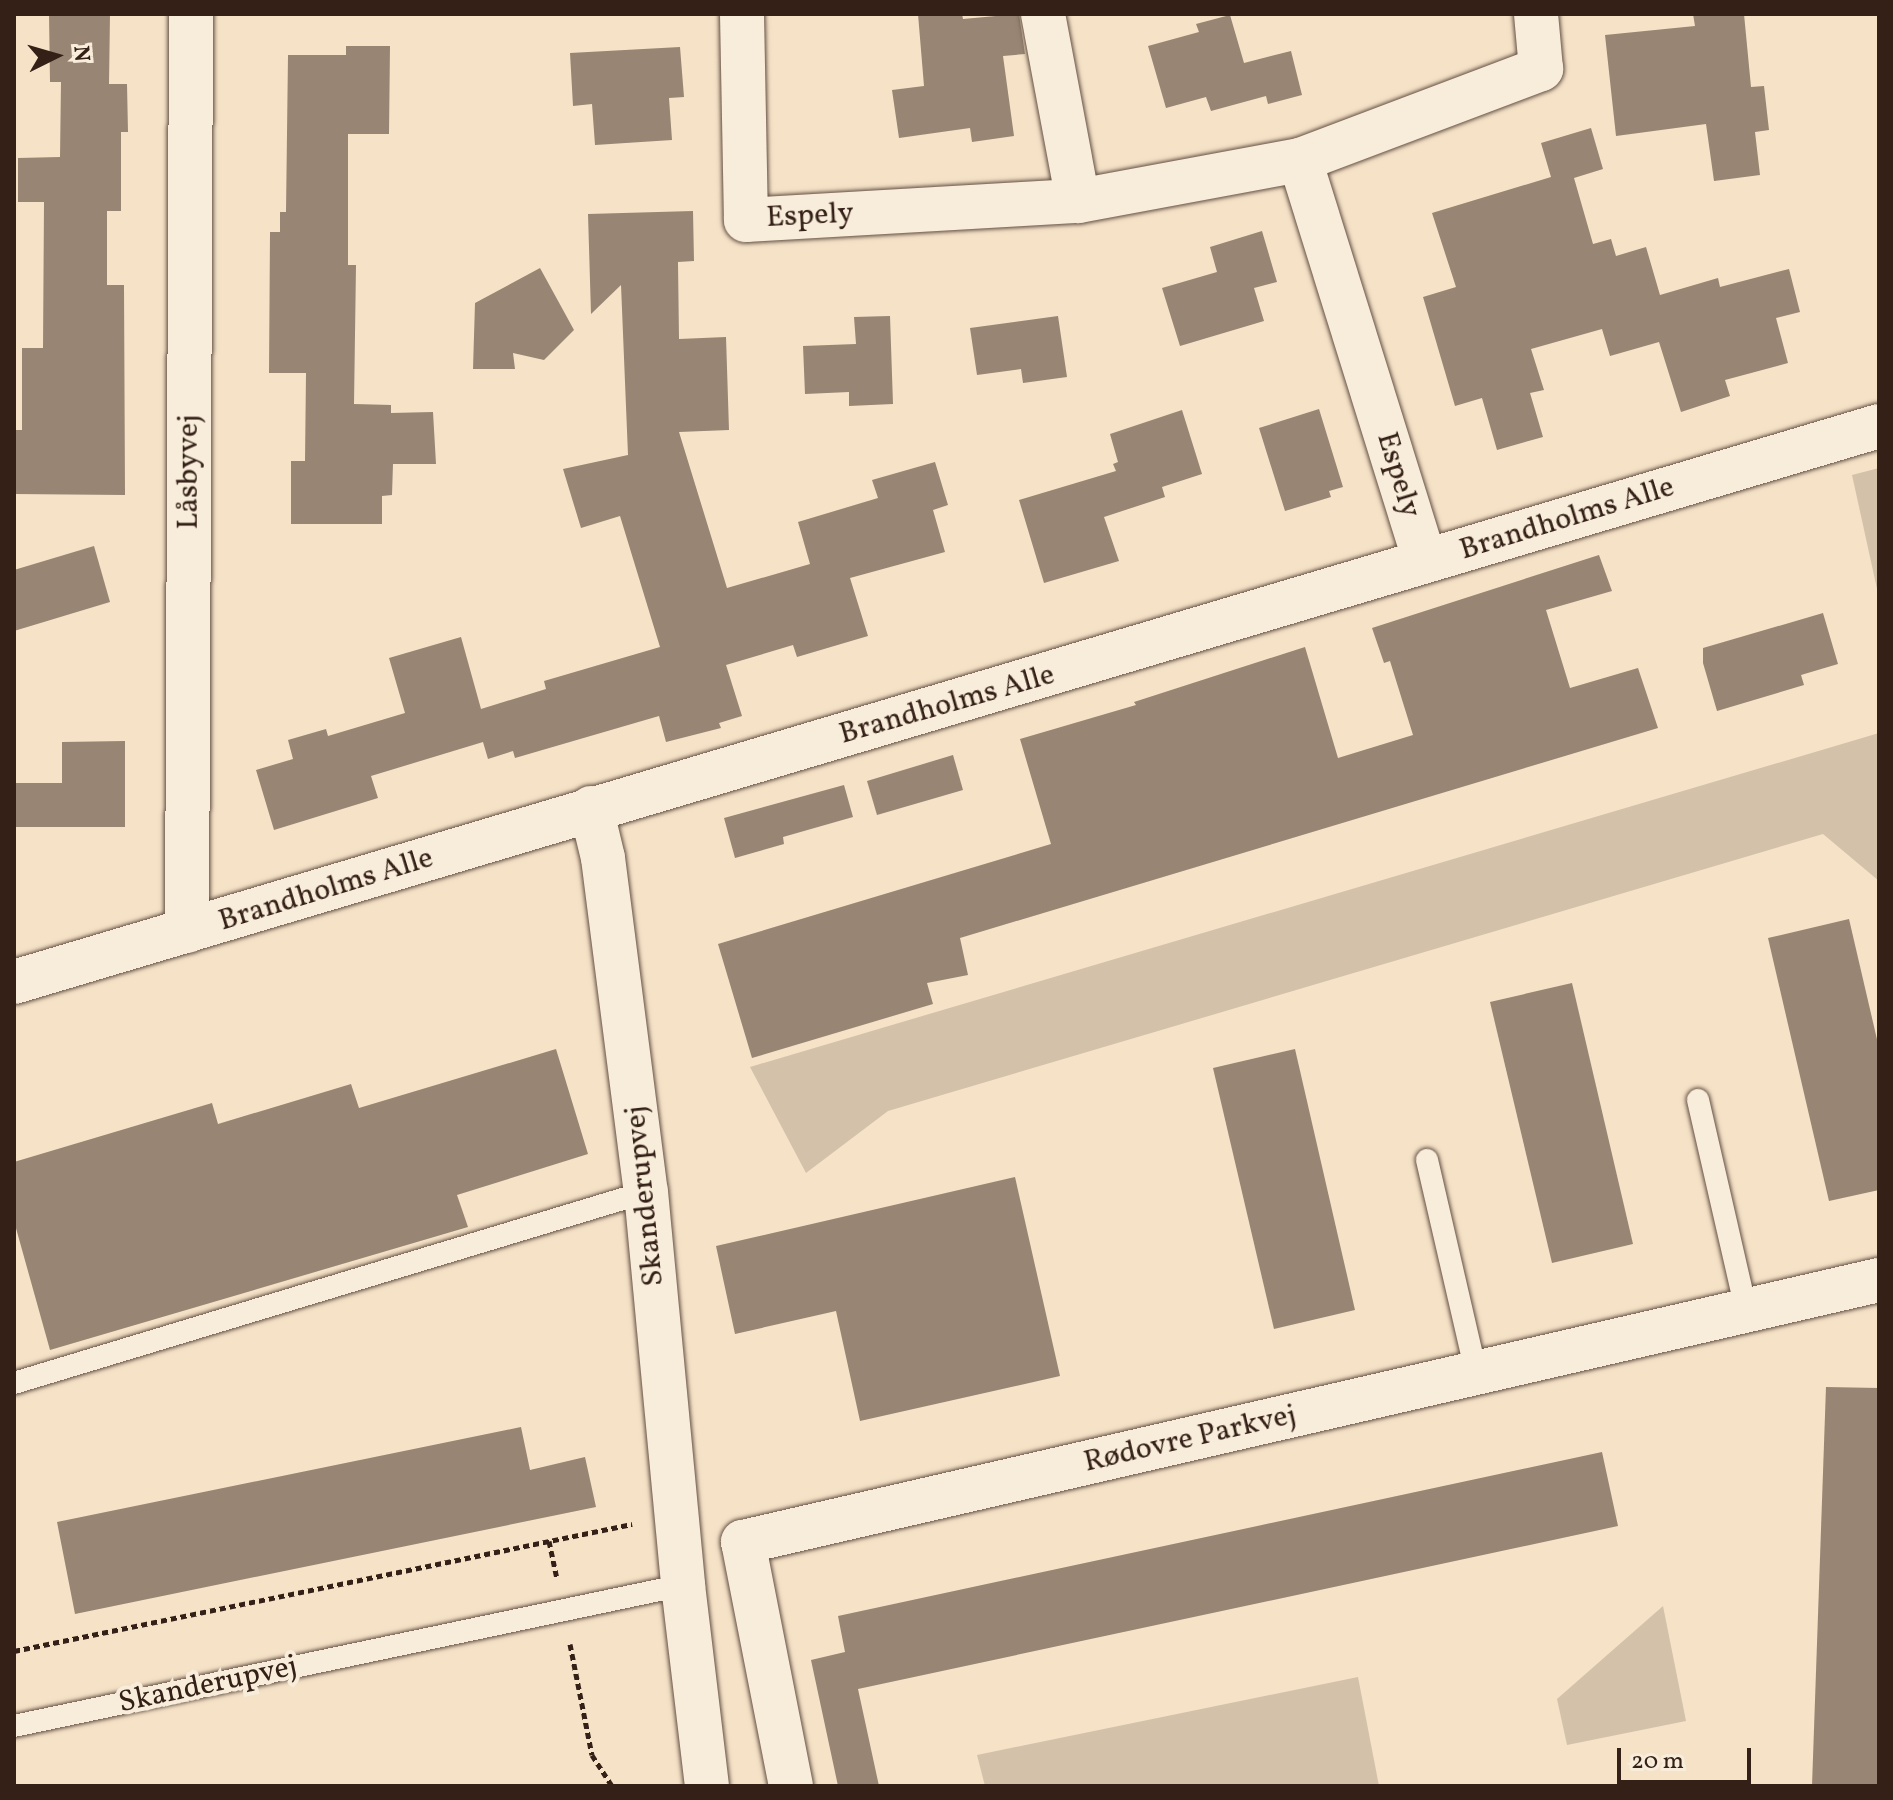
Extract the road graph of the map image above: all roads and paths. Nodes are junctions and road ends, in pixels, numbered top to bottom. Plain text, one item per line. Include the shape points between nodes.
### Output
1 (191, 14) edge
2 (742, 14) edge
3 (1043, 14) edge
4 (1536, 14) edge
5 (1300, 160) junction
6 (1078, 201) junction
7 (1879, 426) edge
8 (1425, 561) junction
9 (591, 808) junction
10 (187, 931) junction
11 (14, 982) edge
12 (1698, 1100) dead end
13 (1427, 1160) dead end
14 (646, 1192) junction
15 (1879, 1280) edge
16 (1746, 1310) junction
17 (1476, 1373) junction
18 (14, 1383) edge
19 (677, 1515) junction
20 (549, 1541) junction
21 (683, 1585) junction
22 (564, 1611) junction
23 (14, 1651) edge
24 (14, 1726) edge
25 (612, 1786) edge
26 (707, 1786) edge
27 (791, 1786) edge

1 - 10 street, Låsbyvej
2 - 6 street, Espely via 746,220
3 - 6 street
4 - 5 street, Espely via 1541,69
5 - 6 street, Espely
5 - 8 street, Espely
7 - 8 street, Brandholms Alle
8 - 9 street, Brandholms Alle
9 - 10 street, Brandholms Alle
9 - 14 street, Skanderupvej via 603,858
10 - 11 street, Brandholms Alle
12 - 16 lane
13 - 17 lane
14 - 18 lane
14 - 19 street, Skanderupvej
15 - 16 street, Rødovre Parkvej
16 - 17 street, Rødovre Parkvej
17 - 27 street, Rødovre Parkvej via 743,1542
19 - 20 path
19 - 21 street, Skanderupvej
20 - 22 path
20 - 23 path
21 - 22 lane, Skanderupvej
21 - 26 street, Skanderupvej
22 - 24 lane, Skanderupvej
22 - 25 path via 592,1755

